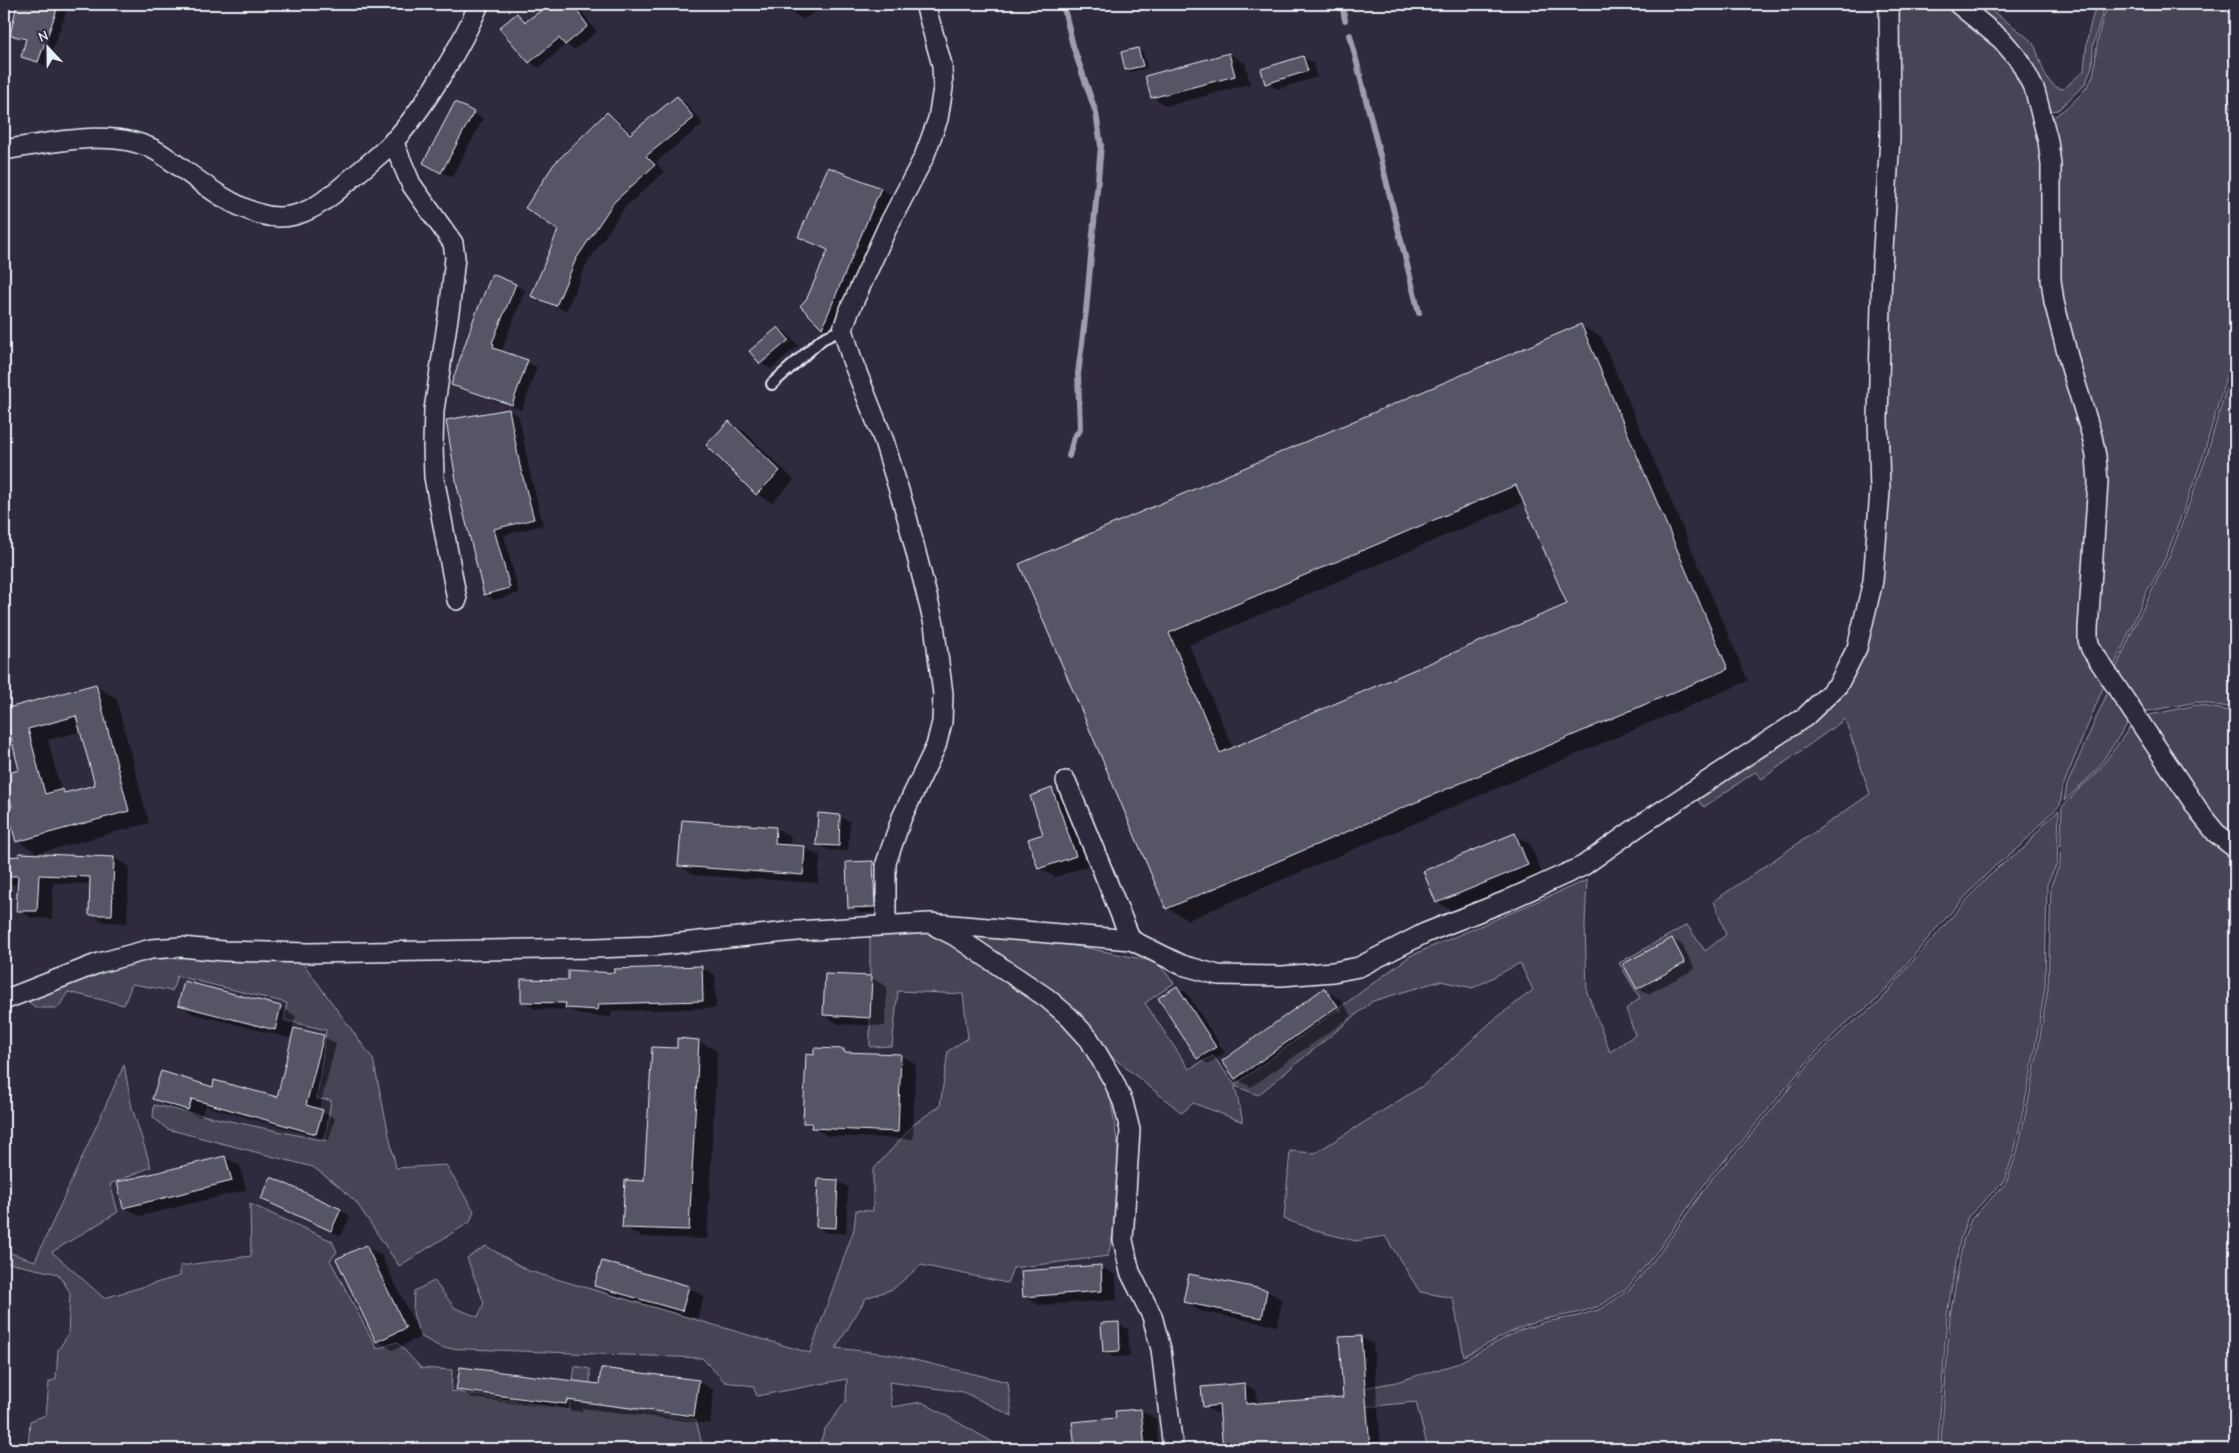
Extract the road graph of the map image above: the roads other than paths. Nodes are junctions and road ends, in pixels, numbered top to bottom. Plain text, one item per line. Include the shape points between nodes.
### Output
1 (479, 4) edge
2 (925, 4) edge
3 (1889, 4) edge
4 (1958, 4) edge
5 (393, 142) junction
6 (4, 150) edge
7 (843, 329) junction
8 (772, 384) dead end
9 (457, 600) dead end
10 (1066, 781) dead end
11 (2235, 848) edge
12 (929, 923) junction
13 (886, 925) junction
14 (1131, 940) junction
15 (4, 1000) edge
16 (1173, 1449) edge

1 - 5 street via 448,62
2 - 7 street via 942,65 944,88 938,120 924,157 887,228
3 - 14 street via 1890,138 1882,265 1878,419 1880,492 1873,581 1863,628 1857,648 1838,685 1780,734 1583,866 1506,902 1425,933 1359,967 1282,976 1218,975 1182,964
4 - 11 street via 2002,40 2020,61 2035,91 2048,141 2054,302 2096,456 2098,482 2088,629 2091,649 2203,817
5 - 6 street via 328,199 295,216 278,217 260,214 240,205 158,152 125,141 88,138
5 - 9 street via 411,184 453,243 455,257 434,410 433,445 434,477
7 - 8 lane via 822,339
7 - 13 street via 908,517 934,624 943,694 942,722 936,746 902,817 886,863
10 - 14 street
12 - 13 street
12 - 14 street
12 - 16 street via 955,936 1047,998 1089,1039 1114,1080 1130,1130 1123,1240 1130,1272 1152,1316 1161,1349
13 - 15 street via 586,949 309,953 161,948 99,963

